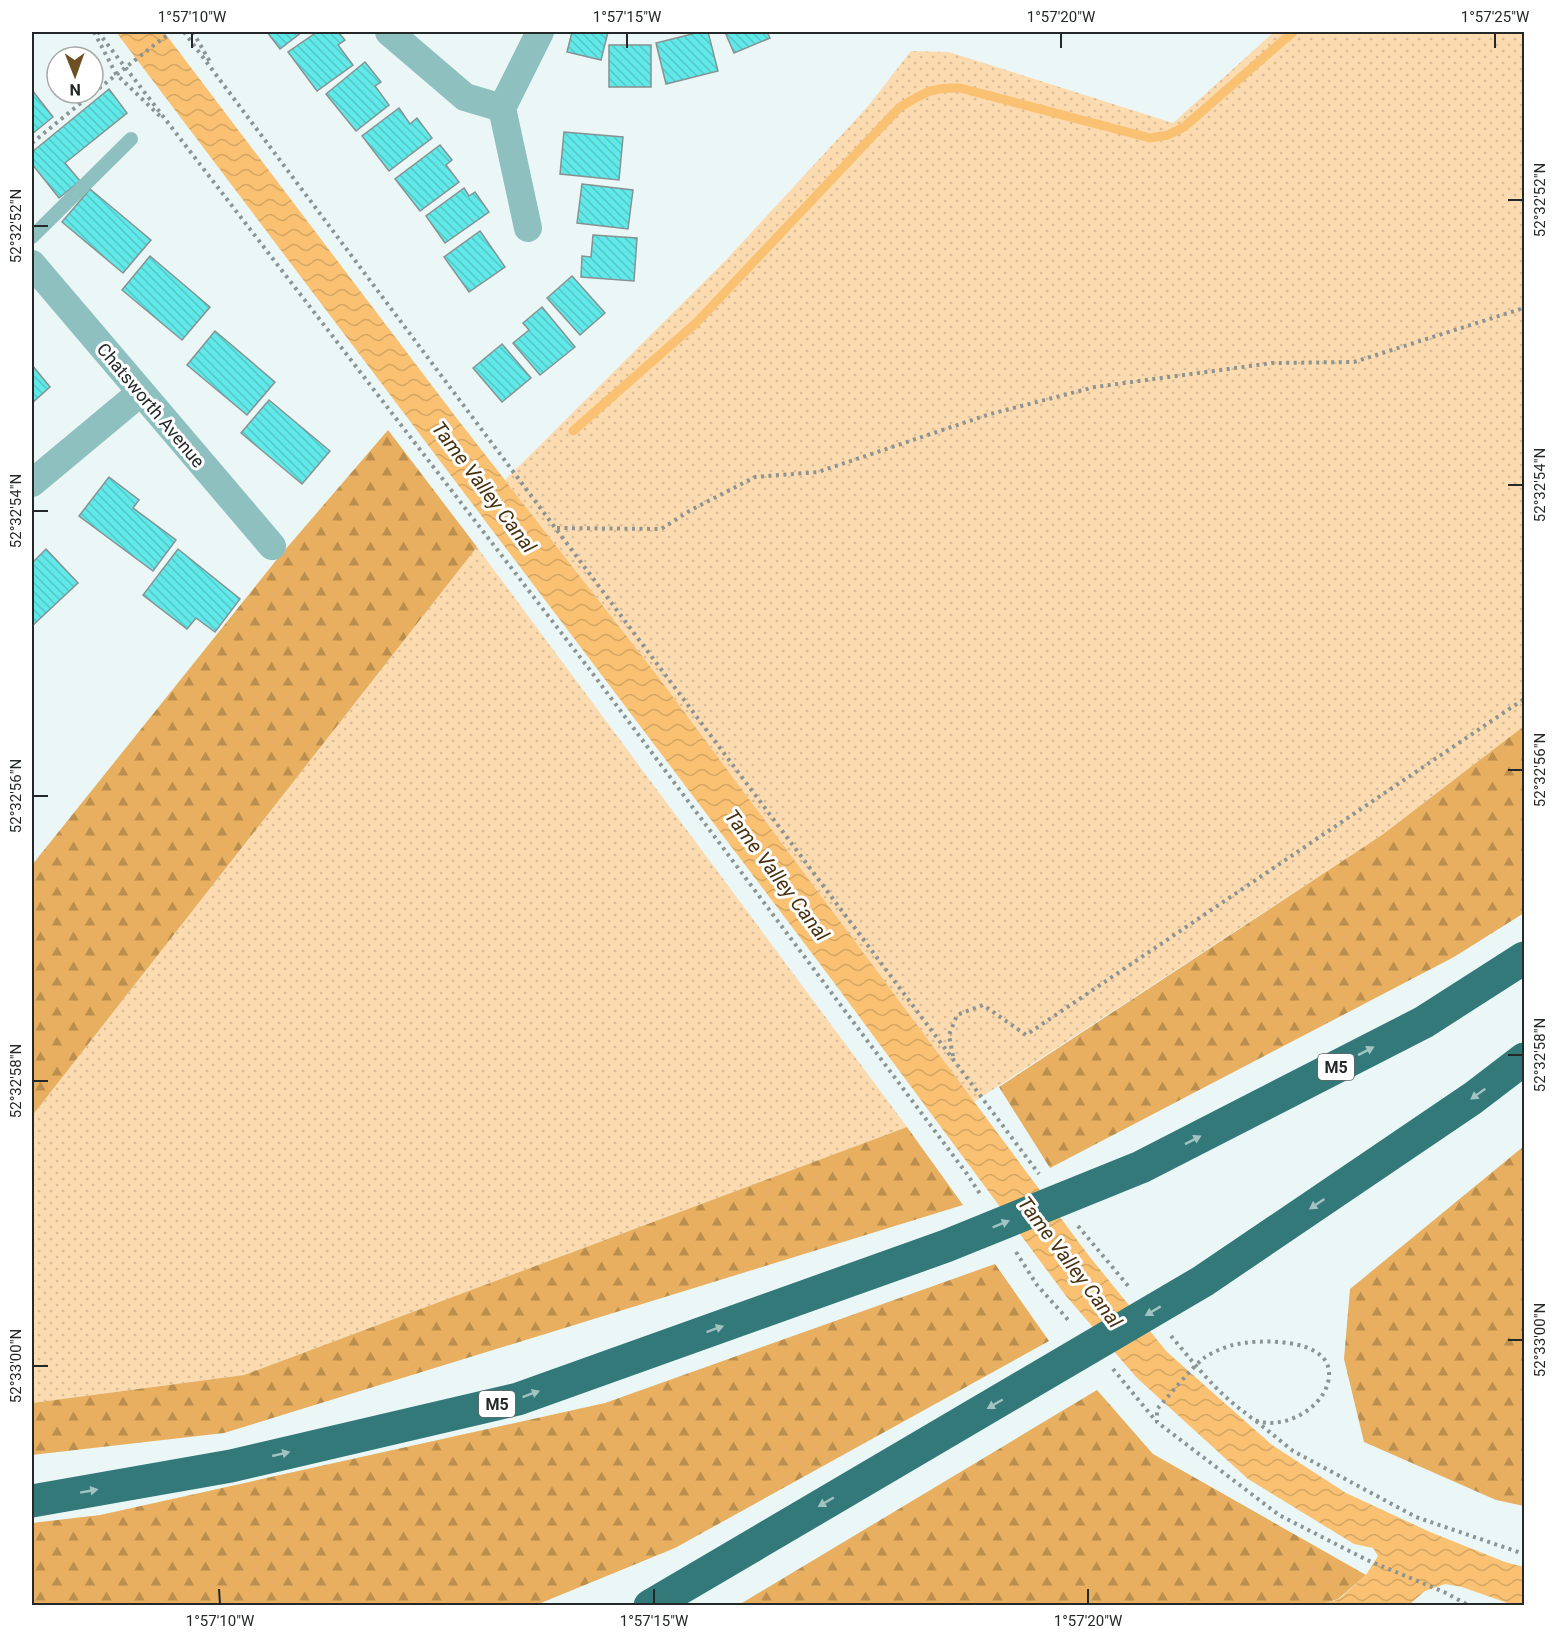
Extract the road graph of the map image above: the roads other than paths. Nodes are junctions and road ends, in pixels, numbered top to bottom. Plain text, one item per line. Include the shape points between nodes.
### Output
1 (389, 32) edge
2 (540, 32) edge
3 (502, 108) junction
4 (131, 139) dead end
5 (528, 228) dead end
6 (32, 237) edge
7 (32, 264) edge
8 (140, 393) junction
9 (32, 483) edge
10 (272, 546) dead end
11 (1524, 957) edge
12 (1524, 1059) edge
13 (32, 1501) edge
14 (650, 1605) edge

1 - 3 street via 465,97
2 - 3 street
3 - 5 street
4 - 6 lane
7 - 8 street, Chatsworth Avenue
8 - 9 street
8 - 10 street, Chatsworth Avenue
13 -> 11 highway, M5 via 231,1466 518,1399 946,1246 1141,1167 1424,1022
12 -> 14 highway via 1473,1098 1203,1281

